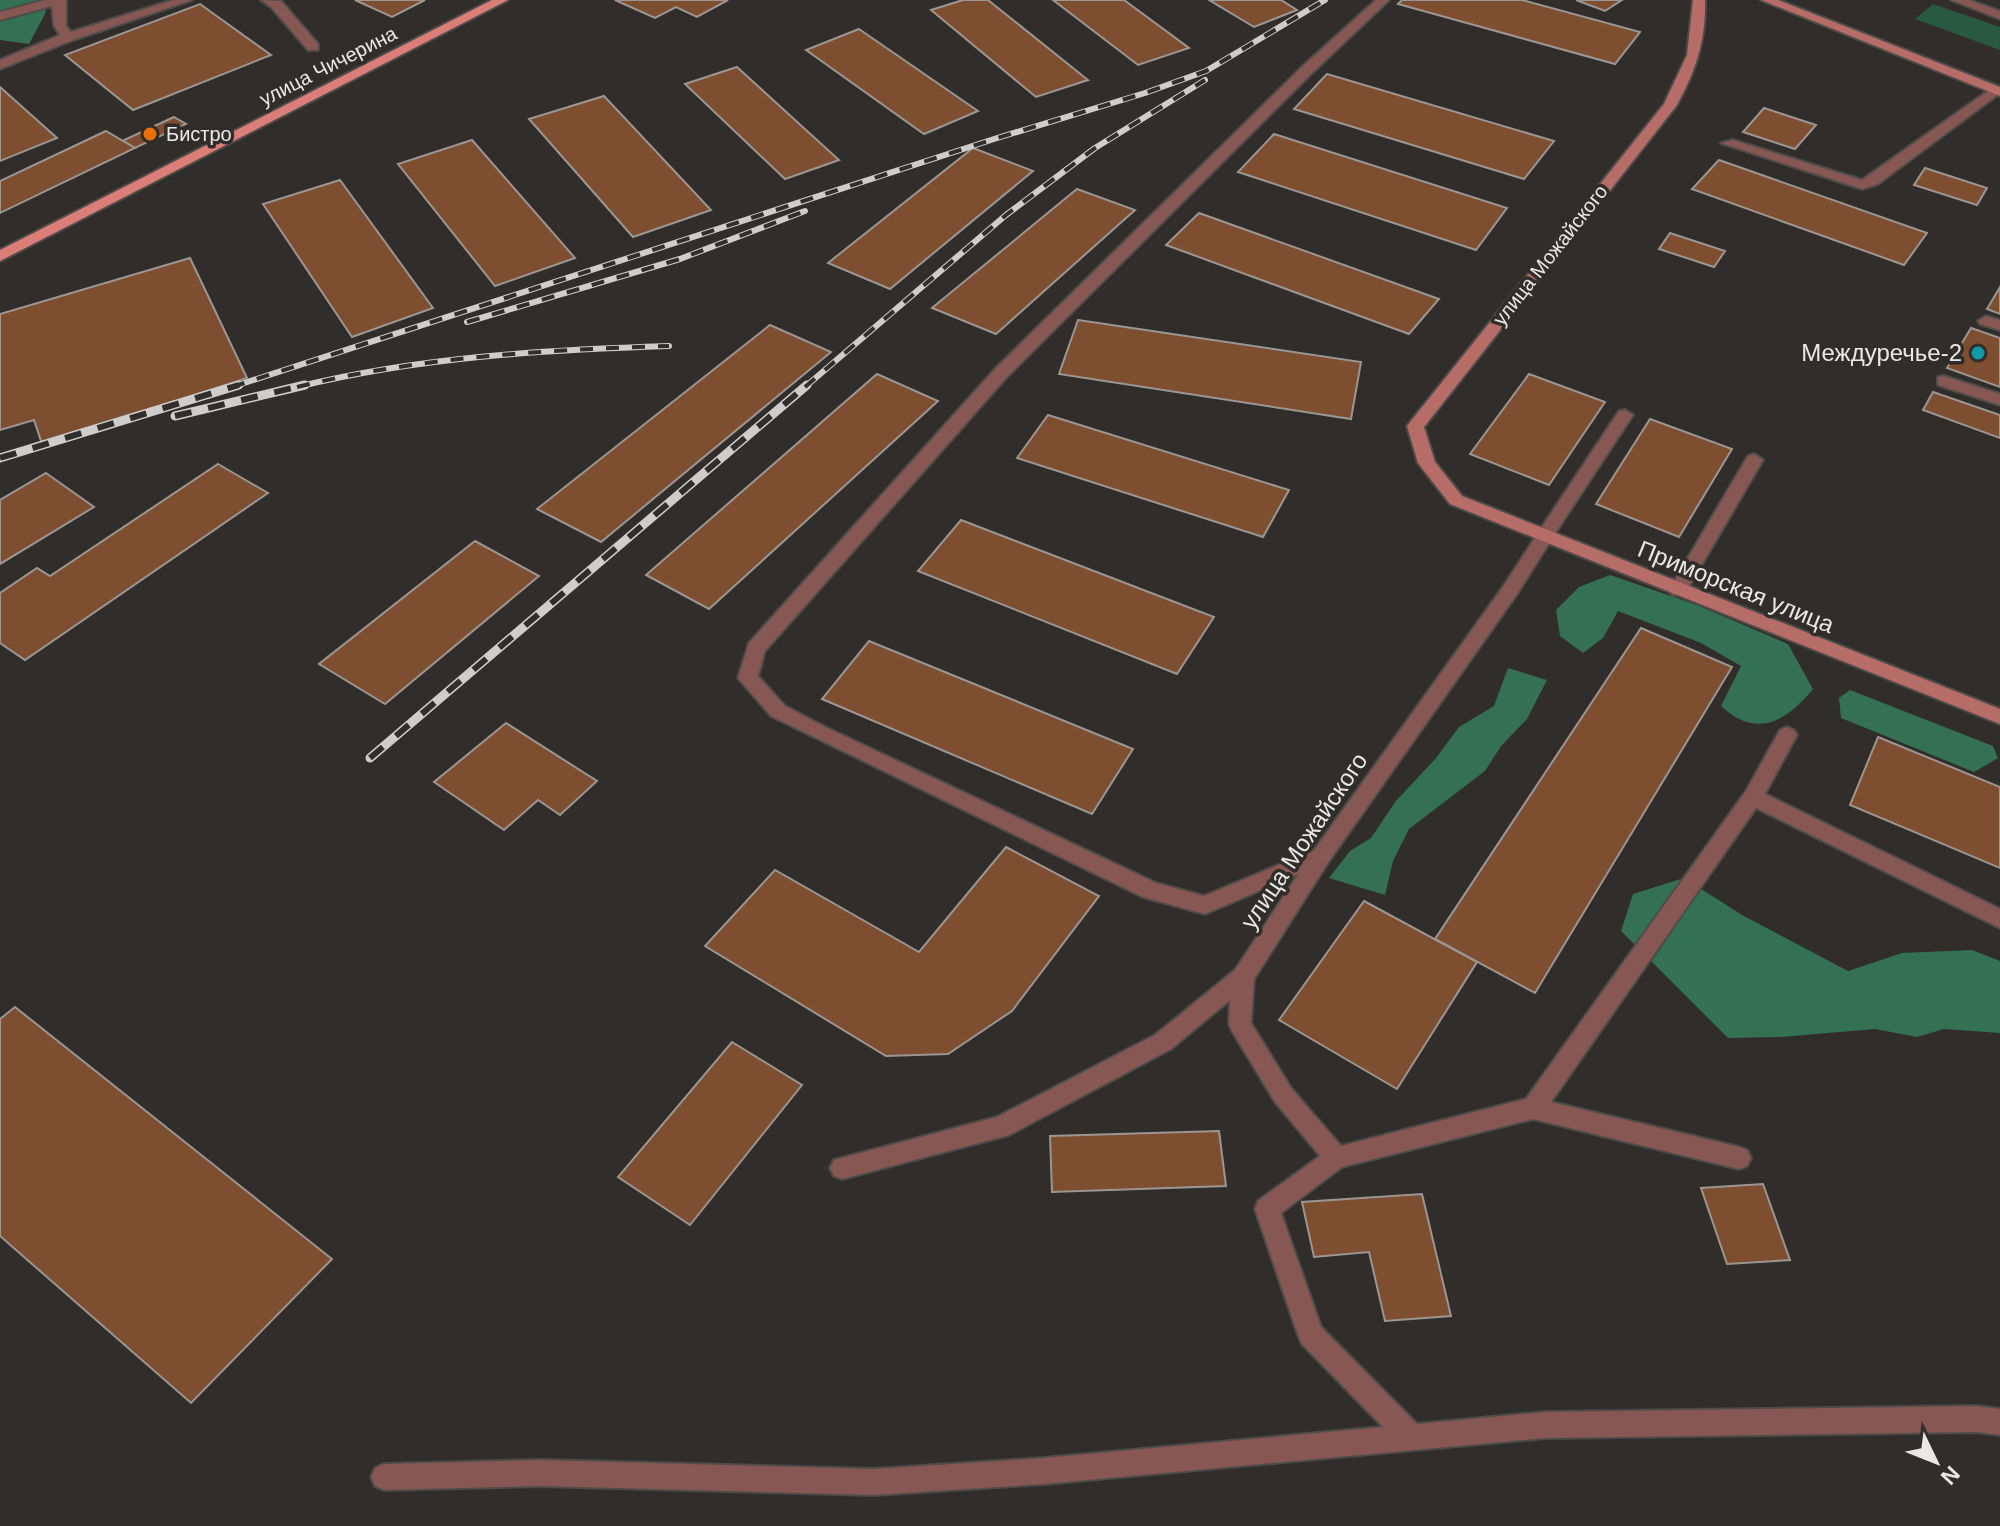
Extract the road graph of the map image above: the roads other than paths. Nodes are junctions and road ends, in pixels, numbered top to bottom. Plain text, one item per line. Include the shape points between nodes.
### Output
1 (59, 0) edge
2 (186, 0) edge
3 (502, 0) edge
4 (1383, 0) edge
5 (1699, 0) edge
6 (1767, 0) edge
7 (1957, 0) edge
8 (276, 1) edge
9 (2000, 15) edge
10 (0, 16) edge
11 (68, 37) junction
12 (313, 47) dead end
13 (0, 65) edge
14 (1998, 91) edge
15 (1728, 143) dead end
16 (0, 256) edge
17 (1944, 381) dead end
18 (2000, 400) edge
19 (1625, 415) dead end
20 (1754, 460) dead end
21 (1456, 500) joint
22 (1544, 537) junction
23 (1678, 590) junction
24 (2000, 717) edge
25 (1787, 735) dead end
26 (1753, 797) junction
27 (1322, 855) junction
28 (2000, 919) edge
29 (1243, 977) junction
30 (1533, 1108) junction
31 (1336, 1158) junction
32 (1739, 1158) dead end
33 (842, 1168) dead end
34 (2000, 1422) edge
35 (1412, 1437) junction
36 (384, 1477) dead end

1 - 10 street
1 - 11 street via 60,26
2 - 11 street
3 - 16 main road, улица Чичерина
4 - 27 street via 1000,374 756,648 748,678 778,711 1151,891 1205,905
5 - 21 main road, улица Можайского via 1700,36 1670,105 1415,426 1427,463
6 - 14 main road
7 - 9 street
8 - 12 street
11 - 13 street
14 - 15 street via 1862,185
17 - 18 street
19 - 22 street, улица Можайского
20 - 23 street
21 - 22 main road, Приморская улица
22 - 23 main road, Приморская улица
22 - 27 street, улица Можайского
23 - 24 main road, Приморская улица
25 - 26 street
26 - 28 street
26 - 30 street
27 - 29 street, улица Можайского
29 - 31 street via 1240,1024 1283,1095
29 - 33 street via 1163,1042 1001,1127
30 - 31 street
30 - 32 street
31 - 35 street via 1267,1209 1311,1335
34 - 35 street via 1546,1425
35 - 36 street via 874,1482 541,1473

